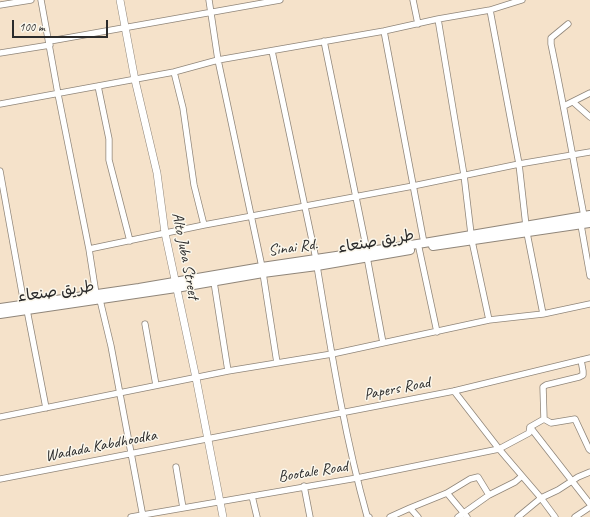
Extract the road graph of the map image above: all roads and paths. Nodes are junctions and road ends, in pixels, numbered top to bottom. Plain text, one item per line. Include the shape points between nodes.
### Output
1 (31, 0) edge
2 (41, 0) edge
3 (120, 0) edge
4 (209, 0) edge
5 (280, 0) edge
6 (413, 0) edge
7 (520, 0) edge
8 (0, 5) edge
9 (490, 10) junction
10 (211, 13) junction
11 (438, 19) junction
12 (418, 24) junction
13 (568, 24) dead end
14 (126, 28) junction
15 (384, 31) junction
16 (324, 41) junction
17 (50, 43) junction
18 (272, 51) junction
19 (0, 53) edge
20 (218, 60) junction
21 (174, 72) junction
22 (135, 80) junction
23 (98, 86) junction
24 (590, 93) edge
25 (58, 94) junction
26 (573, 102) junction
27 (0, 104) edge
28 (564, 106) junction
29 (590, 117) edge
30 (590, 152) edge
31 (571, 155) junction
32 (519, 164) junction
33 (0, 171) edge
34 (464, 175) junction
35 (413, 186) junction
36 (355, 196) junction
37 (305, 206) junction
38 (252, 216) junction
39 (585, 219) edge
40 (590, 223) edge
41 (204, 225) junction
42 (527, 229) junction
43 (165, 232) junction
44 (472, 238) junction
45 (130, 240) junction
46 (422, 246) junction
47 (89, 249) junction
48 (367, 254) junction
49 (316, 262) junction
50 (263, 270) junction
51 (590, 276) edge
52 (214, 282) junction
53 (175, 285) junction
54 (98, 297) junction
55 (590, 304) edge
56 (26, 307) junction
57 (0, 308) edge
58 (0, 314) edge
59 (543, 314) junction
60 (489, 320) junction
61 (145, 324) dead end
62 (437, 332) junction
63 (383, 343) junction
64 (332, 354) junction
65 (590, 358) edge
66 (580, 360) junction
67 (277, 363) junction
68 (228, 371) junction
69 (196, 378) junction
70 (156, 386) junction
71 (454, 391) junction
72 (120, 392) junction
73 (46, 408) junction
74 (343, 412) junction
75 (0, 417) edge
76 (544, 419) junction
77 (530, 427) junction
78 (208, 438) junction
79 (499, 449) junction
80 (590, 450) edge
81 (131, 453) junction
82 (176, 467) dead end
83 (590, 472) edge
84 (522, 476) junction
85 (356, 478) junction
86 (0, 479) edge
87 (572, 481) junction
88 (304, 486) junction
89 (447, 493) junction
90 (489, 495) junction
91 (252, 496) junction
92 (541, 498) junction
93 (220, 501) junction
94 (590, 506) edge
95 (184, 508) junction
96 (410, 508) junction
97 (143, 516) edge
98 (463, 516) edge
99 (131, 517) edge
100 (223, 517) edge
101 (257, 517) edge
102 (310, 517) edge
103 (369, 517) edge
104 (390, 517) edge
105 (418, 517) edge
106 (518, 517) edge
107 (555, 517) edge
108 (575, 517) edge

1 - 8 street
2 - 17 street
3 - 14 street, Alto Juba Street
4 - 10 street
5 - 10 street
6 - 12 street
7 - 9 street
9 - 11 street
9 - 32 street
10 - 14 street
10 - 20 street
11 - 12 street
11 - 34 street
12 - 15 street
13 - 28 street via 551,38
14 - 17 street
14 - 22 street, Alto Juba Street
15 - 16 street
15 - 35 street
16 - 18 street
16 - 36 street
17 - 19 street
17 - 25 street
18 - 20 street
18 - 37 street
20 - 21 street
20 - 38 street
21 - 22 street
21 - 41 street via 183,108 194,185
22 - 23 street
22 - 43 street, Alto Juba Street via 157,172
23 - 25 street
23 - 45 street via 108,133 109,160
24 - 26 street
25 - 27 street
25 - 47 street
26 - 28 street
26 - 29 street
28 - 31 street
30 - 31 street
31 - 32 street
31 - 39 street
32 - 34 street
32 - 42 street
33 - 56 street
34 - 35 street
34 - 44 street
35 - 36 street
35 - 46 street
36 - 37 street
36 - 48 street
37 - 38 street
37 - 49 street
38 - 41 street
38 - 50 street
39 - 40 main road, طريق صنعاء
39 - 42 main road, طريق صنعاء
39 - 51 street
41 - 43 street
42 - 44 main road, طريق صنعاء
42 - 59 street
43 - 45 street
43 - 53 street, Alto Juba Street
44 - 46 main road, طريق صنعاء
44 - 60 street
45 - 47 street
46 - 48 main road, طريق صنعاء
46 - 62 street
47 - 54 street
48 - 49 main road, طريق صنعاء
48 - 63 street
49 - 50 main road, طريق صنعاء
49 - 64 street
50 - 52 main road, طريق صنعاء
50 - 53 main road, Sinai Rd.
50 - 67 street
52 - 53 main road, طريق صنعاء
52 - 68 street
53 - 54 main road, طريق صنعاء
53 - 69 street, Alto Juba Street
54 - 56 main road, طريق صنعاء
54 - 72 street
55 - 59 street
56 - 57 main road
56 - 58 main road, طريق صنعاء
56 - 73 street
59 - 60 street
60 - 62 street
61 - 70 street
62 - 63 street
63 - 64 street
64 - 67 street
64 - 74 street
65 - 66 street, Papers Road
66 - 71 street, Papers Road
66 - 76 street via 583,375 546,384 543,387
67 - 68 street
68 - 69 street
69 - 70 street
69 - 78 street, Alto Juba Street
70 - 72 street
71 - 74 street, Papers Road
71 - 79 street
72 - 73 street
72 - 81 street
73 - 75 street
74 - 78 street, Papers Road
74 - 85 street
76 - 77 street
76 - 80 street via 550,423 575,419
77 - 79 street, Bootale Road via 529,433
77 - 87 street
78 - 81 street, Wadada Kabdhoodka
78 - 93 street, Alto Juba Street
79 - 84 street
79 - 85 street, Bootale Road
81 - 86 street, Wadada Kabdhoodka
81 - 97 street
82 - 95 street
83 - 87 street
84 - 90 street
84 - 92 street
85 - 88 street, Bootale Road
85 - 103 street
87 - 92 street
87 - 94 street
88 - 91 street, Bootale Road
88 - 102 street
89 - 90 street via 470,478 478,477
89 - 96 street
89 - 98 street
90 - 98 street
91 - 93 street, Bootale Road
91 - 101 street
92 - 106 street
92 - 107 street
93 - 95 street, Bootale Road
93 - 100 street, Alto Juba Street
94 - 108 street
95 - 97 street, Bootale Road
96 - 104 street
96 - 105 street
97 - 99 street, Bootale Road

